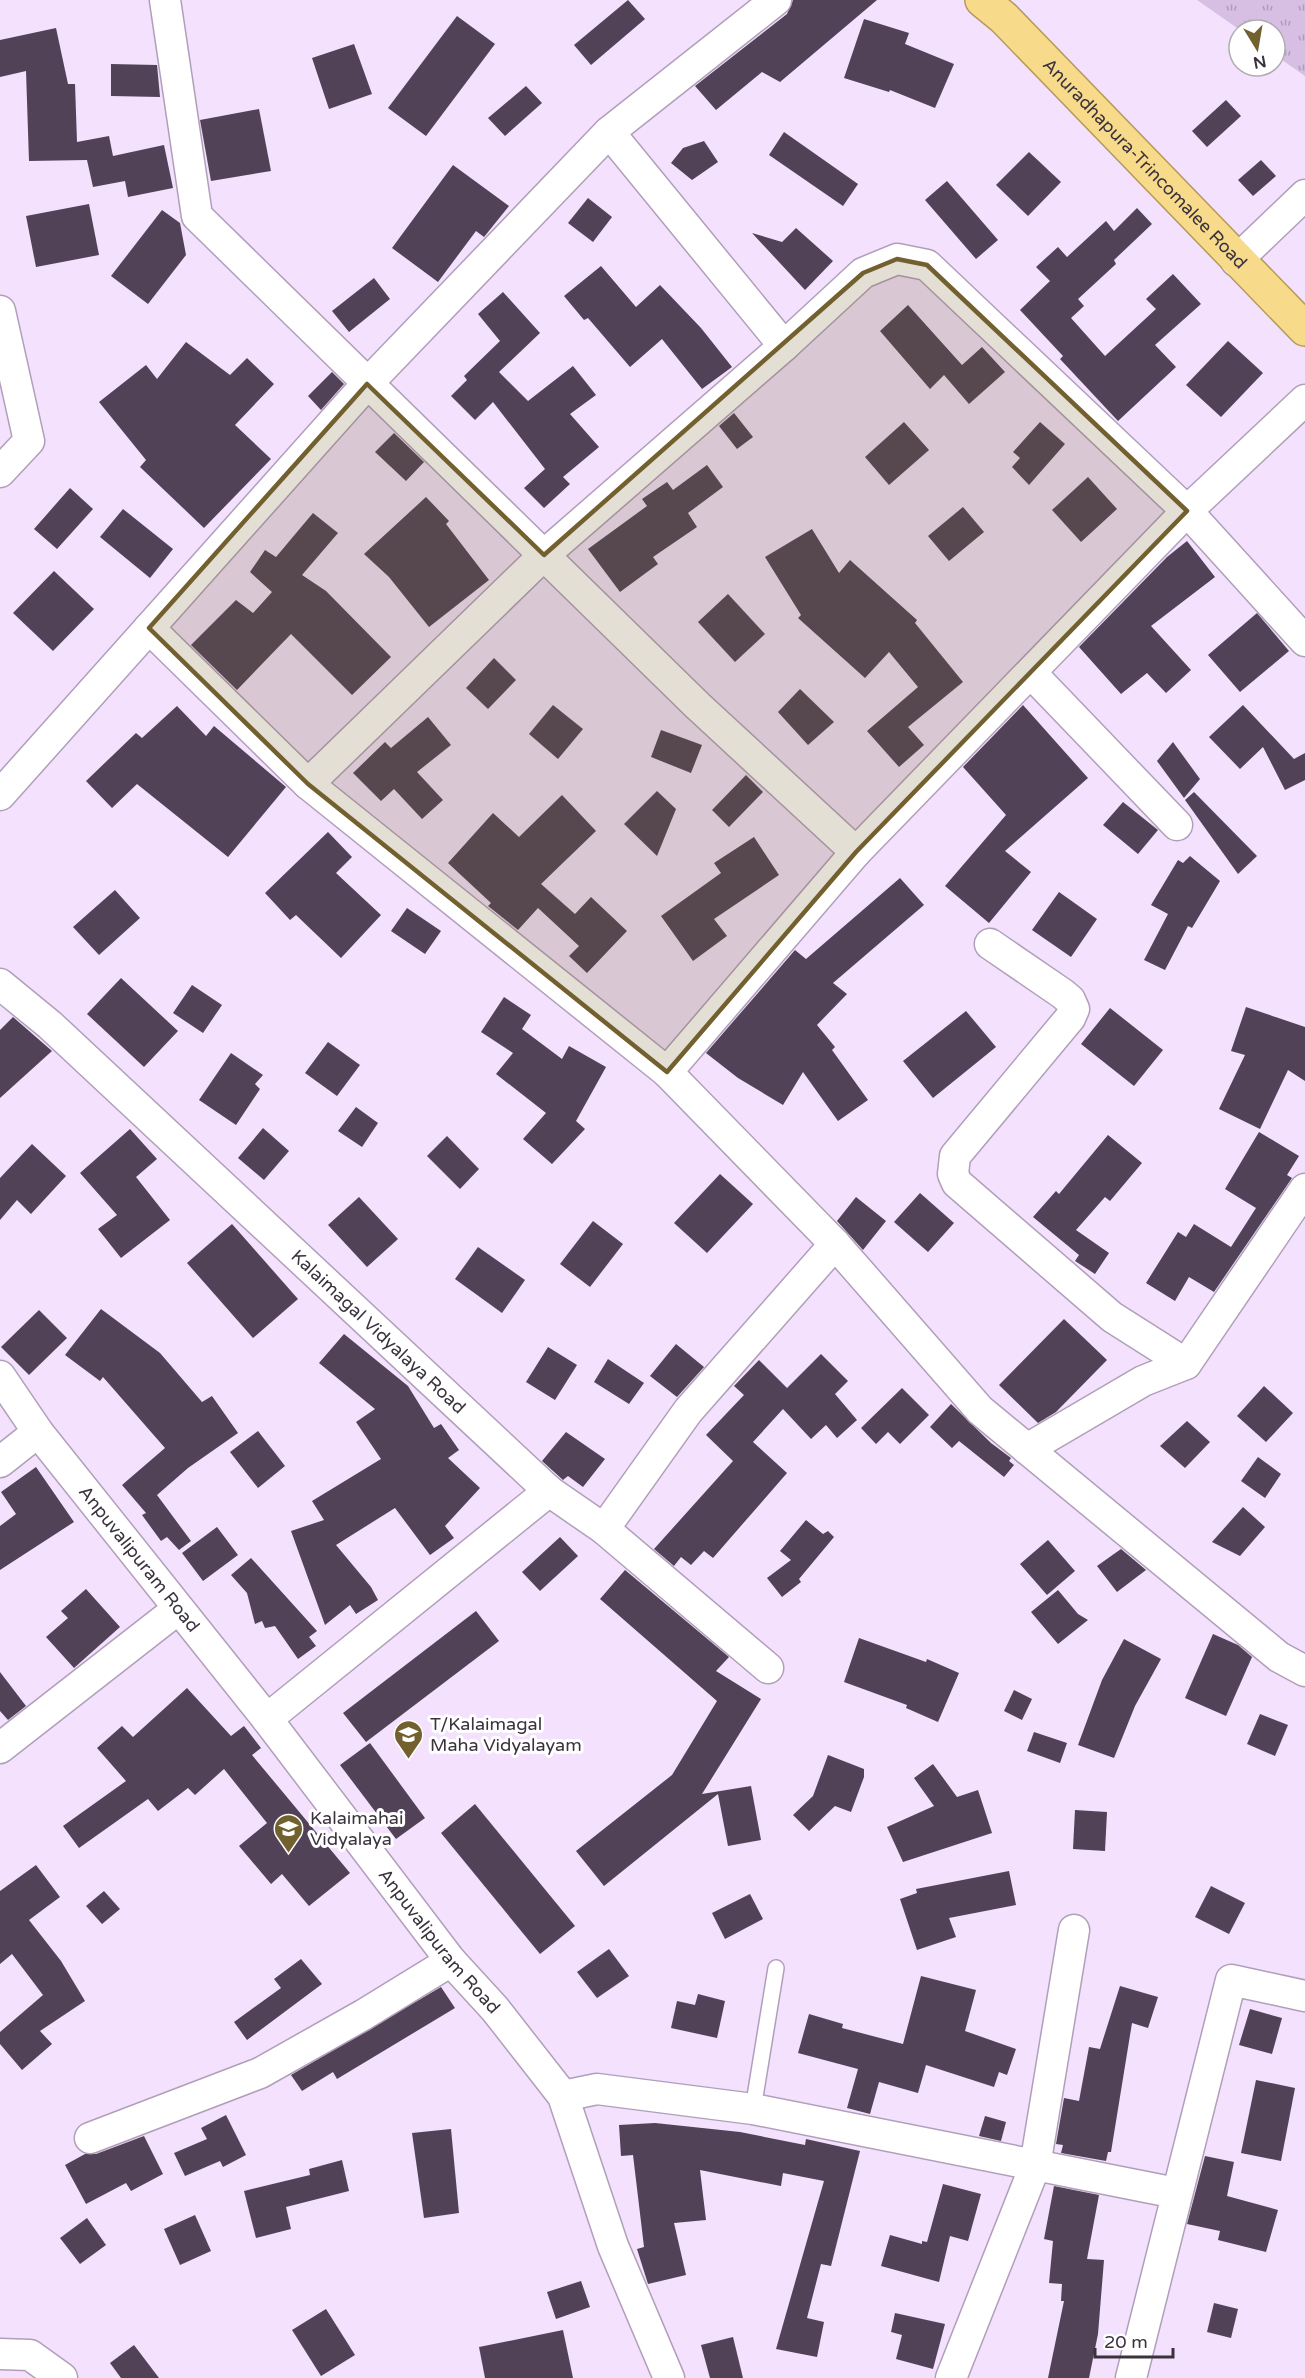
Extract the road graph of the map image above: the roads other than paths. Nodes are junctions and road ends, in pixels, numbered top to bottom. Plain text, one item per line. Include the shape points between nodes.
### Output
1 (165, 0) edge
2 (776, 0) edge
3 (982, 0) edge
4 (609, 132) junction
5 (1305, 195) edge
6 (1236, 261) junction
7 (0, 311) edge
8 (1305, 329) edge
9 (784, 346) junction
10 (367, 384) junction
11 (1305, 400) edge
12 (0, 472) edge
13 (1187, 511) junction
14 (544, 555) junction
15 (149, 628) junction
16 (1305, 641) edge
17 (1031, 673) junction
18 (308, 784) junction
19 (0, 795) edge
20 (1177, 825) dead end
21 (856, 852) junction
22 (990, 944) dead end
23 (0, 984) edge
24 (667, 1072) junction
25 (1305, 1189) edge
26 (835, 1244) junction
27 (1186, 1364) junction
28 (0, 1376) edge
29 (38, 1432) junction
30 (1027, 1449) junction
31 (0, 1462) edge
32 (549, 1491) junction
33 (604, 1529) junction
34 (178, 1609) junction
35 (768, 1668) dead end
36 (1305, 1671) edge
37 (267, 1719) junction
38 (0, 1748) edge
39 (1074, 1930) dead end
40 (451, 1961) junction
41 (776, 1968) dead end
42 (1305, 1996) edge
43 (563, 2096) junction
44 (753, 2109) junction
45 (90, 2138) dead end
46 (1035, 2166) junction
47 (1176, 2193) junction
48 (0, 2354) edge
49 (62, 2378) edge
50 (669, 2378) edge
51 (951, 2378) edge
52 (1131, 2378) edge

1 - 10 street via 197,216
2 - 4 street
3 - 6 highway, Anuradhapura-Trincomalee Road via 1004,18
4 - 9 street
4 - 10 street
5 - 6 street
6 - 8 highway, Anuradhapura-Trincomalee Road
7 - 12 street via 29,441
9 - 13 street via 864,273 897,259 927,265
9 - 14 street
10 - 14 street
10 - 15 street
11 - 13 street
13 - 16 street
13 - 17 street
14 - 18 street
14 - 21 street
15 - 18 street
15 - 19 street
17 - 20 street
17 - 21 street
18 - 24 street
21 - 24 street
22 - 27 street via 1063,994 1074,1009 955,1156 953,1174 957,1183 1112,1317
23 - 32 street, Kalaimagal Vidyalaya Road via 50,1025
24 - 26 street
25 - 27 street
26 - 30 street via 980,1410
26 - 33 street via 688,1411
27 - 30 street via 1143,1381
28 - 29 street, Anpuvalipuram Road
29 - 31 street
29 - 34 street, Anpuvalipuram Road
30 - 36 street via 1279,1657
32 - 33 street, Kalaimagal Vidyalaya Road
32 - 37 street
33 - 35 street, Kalaimagal Vidyalaya Road
34 - 37 street, Anpuvalipuram Road
34 - 38 street
37 - 40 street, Anpuvalipuram Road
39 - 46 street
40 - 43 street, Anpuvalipuram Road via 495,2009
40 - 45 street via 260,2073
41 - 44 lane
42 - 47 street via 1231,1980
43 - 44 street via 597,2089
43 - 50 street, Anpuvalipuram Road via 613,2246
44 - 46 street
46 - 47 street
46 - 51 street
47 - 52 street
48 - 49 street via 30,2355

